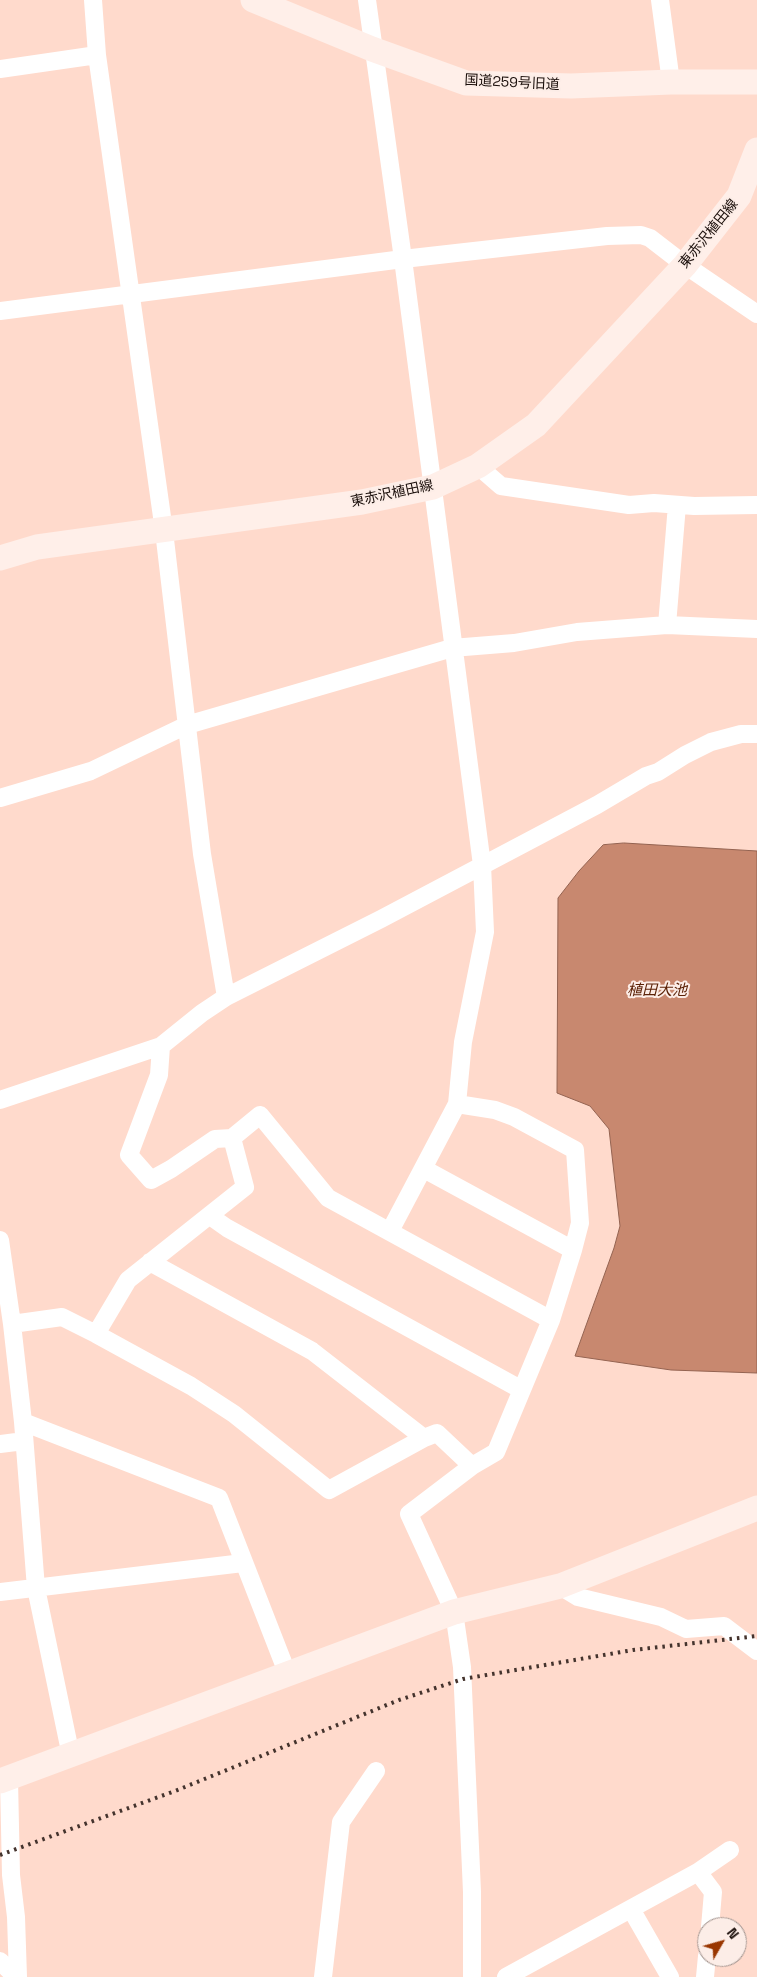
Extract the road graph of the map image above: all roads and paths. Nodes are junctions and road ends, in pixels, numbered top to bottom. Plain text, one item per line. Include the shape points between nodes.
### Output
1 (93, 0) edge
2 (253, 0) edge
3 (366, 0) edge
4 (660, 0) edge
5 (372, 49) junction
6 (96, 55) junction
7 (0, 69) edge
8 (671, 82) junction
9 (757, 82) edge
10 (757, 150) edge
11 (402, 259) junction
12 (685, 265) junction
13 (131, 295) junction
14 (0, 311) edge
15 (757, 314) edge
16 (478, 466) junction
17 (433, 488) junction
18 (677, 505) junction
19 (757, 505) edge
20 (164, 531) junction
21 (0, 558) edge
22 (667, 625) junction
23 (757, 630) edge
24 (452, 648) junction
25 (187, 725) junction
26 (757, 734) edge
27 (0, 798) edge
28 (482, 865) junction
29 (226, 997) junction
30 (160, 1046) junction
31 (0, 1100) edge
32 (457, 1104) junction
33 (232, 1138) junction
34 (424, 1169) junction
35 (210, 1216) junction
36 (390, 1231) junction
37 (0, 1240) edge
38 (573, 1250) junction
39 (150, 1262) junction
40 (551, 1320) junction
41 (12, 1324) junction
42 (96, 1334) junction
43 (522, 1390) junction
44 (23, 1422) junction
45 (424, 1438) junction
46 (24, 1441) junction
47 (0, 1444) edge
48 (472, 1466) junction
49 (757, 1508) edge
50 (243, 1562) junction
51 (560, 1586) junction
52 (36, 1588) junction
53 (0, 1592) edge
54 (454, 1612) junction
55 (757, 1651) edge
56 (288, 1675) junction
57 (71, 1756) junction
58 (376, 1771) dead end
59 (4, 1780) edge
60 (730, 1850) dead end
61 (698, 1872) junction
62 (6, 1877) edge
63 (631, 1909) junction
64 (711, 1917) edge
65 (0, 1961) edge
66 (17, 1977) edge
67 (323, 1977) edge
68 (472, 1977) edge
69 (506, 1977) edge
70 (670, 1977) edge

1 - 6 street
2 - 5 street, 国道259号旧道
3 - 5 street
4 - 8 street
5 - 8 street, 国道259号旧道 via 466,83 571,86
5 - 11 street
6 - 7 street
6 - 13 street
8 - 9 street, 国道259号旧道
10 - 12 street, 東赤沢植田線 via 739,196
11 - 12 street via 641,235 650,238
11 - 13 street
11 - 17 street
12 - 15 street
12 - 16 street, 東赤沢植田線 via 536,425
13 - 14 street
13 - 20 street
16 - 17 street, 東赤沢植田線
16 - 18 street via 501,486 629,505
17 - 20 street, 東赤沢植田線 via 362,502
17 - 24 street
18 - 19 street
18 - 22 street
20 - 21 street, 東赤沢植田線 via 37,547
20 - 25 street
22 - 23 street
22 - 24 street via 577,632 514,643
24 - 25 street
24 - 28 street
25 - 27 street via 91,771
25 - 29 street via 202,854
26 - 28 street via 741,734 711,742
28 - 29 street
28 - 32 street via 485,932 463,1042
29 - 30 street
30 - 31 street
30 - 33 street via 159,1075 130,1155 150,1180 215,1139
32 - 34 street
32 - 38 street via 495,1110 514,1117 574,1150 580,1224
33 - 35 street via 245,1187
33 - 36 street via 260,1115 328,1198
34 - 36 street
34 - 38 street
35 - 39 street
35 - 43 street
36 - 40 street
37 - 41 street
38 - 40 street
39 - 42 street via 128,1280
39 - 45 street via 312,1351
40 - 43 street
41 - 42 street via 62,1317
41 - 44 street
42 - 45 street via 191,1386 234,1414 329,1490
43 - 48 street via 496,1452
44 - 46 street
44 - 50 street via 219,1498
45 - 48 street via 437,1433
46 - 47 street
46 - 52 street
48 - 54 street via 409,1514
49 - 51 street
50 - 52 street
50 - 56 street
51 - 54 street
51 - 55 street via 578,1597 660,1616 686,1629 724,1626
52 - 53 street
52 - 57 street
54 - 56 street
54 - 68 street via 463,1679 472,1892
56 - 57 street
57 - 59 street
58 - 67 street via 341,1822
59 - 62 street
60 - 61 street
61 - 63 street
61 - 64 street via 713,1892
62 - 66 street via 16,1917
63 - 69 street
63 - 70 street
65 - 66 street

